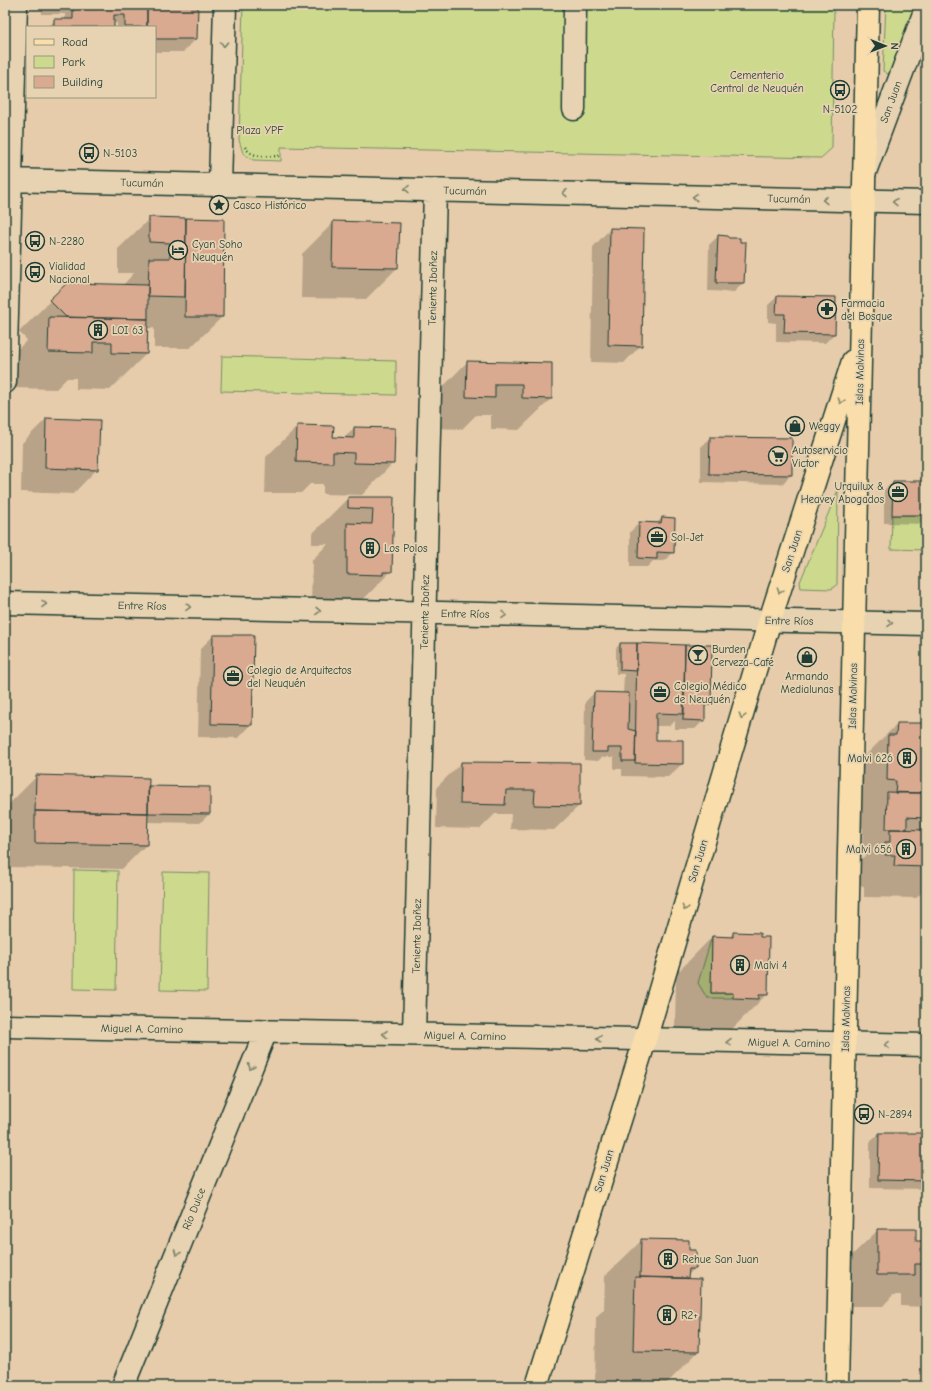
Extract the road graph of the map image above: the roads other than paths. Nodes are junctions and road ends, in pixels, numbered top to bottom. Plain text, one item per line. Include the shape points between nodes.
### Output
1 (16, 5) edge
2 (225, 5) edge
3 (576, 5) edge
4 (868, 5) edge
5 (926, 8) edge
6 (574, 109) dead end
7 (865, 173) junction
8 (8, 180) edge
9 (220, 185) junction
10 (435, 190) junction
11 (864, 201) junction
12 (926, 202) edge
13 (861, 337) junction
14 (5, 382) edge
15 (5, 603) edge
16 (425, 613) junction
17 (770, 620) junction
18 (855, 622) junction
19 (926, 624) edge
20 (5, 1026) edge
21 (266, 1031) junction
22 (414, 1034) junction
23 (645, 1040) junction
24 (845, 1044) junction
25 (926, 1045) edge
26 (123, 1386) edge
27 (537, 1386) edge
28 (837, 1386) edge

1 - 8 street
2 -> 9 street
3 - 6 street
4 - 7 main road, Islas Malvinas
5 - 7 street, San Juan
7 - 11 main road, Islas Malvinas
8 - 9 street, Tucumán
8 - 14 street
10 -> 9 street, Tucumán
11 -> 10 street, Tucumán
10 - 16 street, Teniente Ibañez
12 -> 11 street, Tucumán
11 - 13 main road, Islas Malvinas
13 -> 17 main road, San Juan
13 - 18 main road, Islas Malvinas
15 -> 16 street, Entre Ríos
16 -> 17 street, Entre Ríos
16 - 22 street, Teniente Ibañez
17 - 18 street, Entre Ríos
17 -> 23 main road, San Juan
18 -> 19 street, Entre Ríos
18 - 24 main road, Islas Malvinas
20 - 21 street, Miguel A. Camino
22 -> 21 street, Miguel A. Camino
21 -> 26 street, Río Dulce
23 -> 22 street, Miguel A. Camino
24 -> 23 street, Miguel A. Camino
23 - 27 main road, San Juan
25 -> 24 street, Miguel A. Camino
24 - 28 main road, Islas Malvinas

